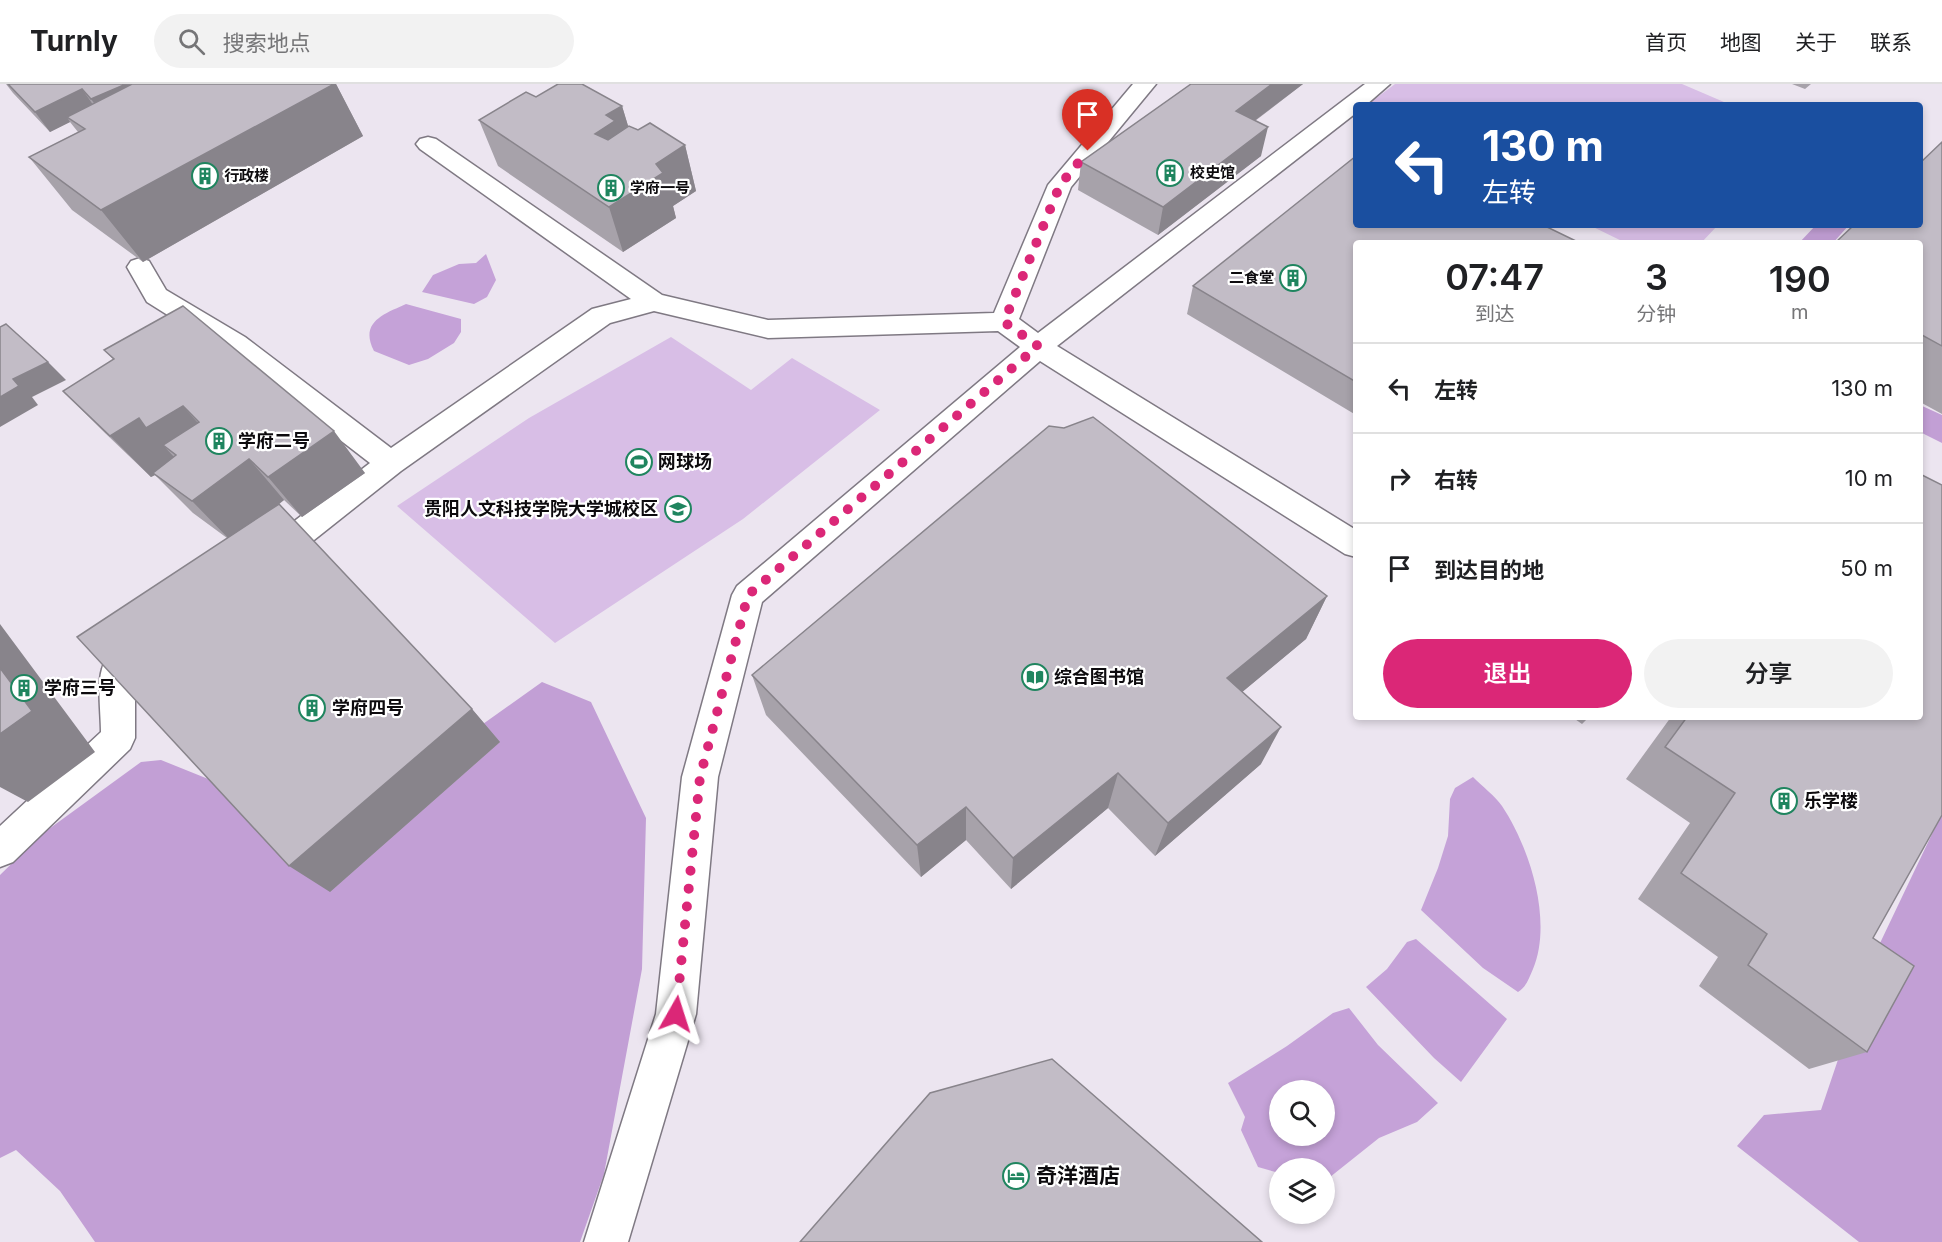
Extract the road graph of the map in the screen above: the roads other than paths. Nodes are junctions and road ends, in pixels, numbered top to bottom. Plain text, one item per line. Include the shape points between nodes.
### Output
1 (1145, 84) edge
2 (1379, 84) edge
3 (1356, 102) edge
4 (1353, 104) edge
5 (428, 144) dead end
6 (140, 267) dead end
7 (654, 302) junction
8 (1004, 322) junction
9 (1038, 346) junction
10 (391, 463) junction
11 (1353, 543) edge
12 (250, 572) edge
13 (156, 624) edge
14 (0, 850) edge
15 (606, 1242) edge

1 - 8 street via 1060,185
2 - 3 street
4 - 9 street
5 - 7 street
6 - 10 street via 156,296 235,344
7 - 8 street via 768,329
7 - 10 street via 601,316
8 - 9 street
9 - 11 street
9 - 15 street via 748,595 700,777 676,1014
10 - 12 street
13 - 14 street via 118,669 118,738

